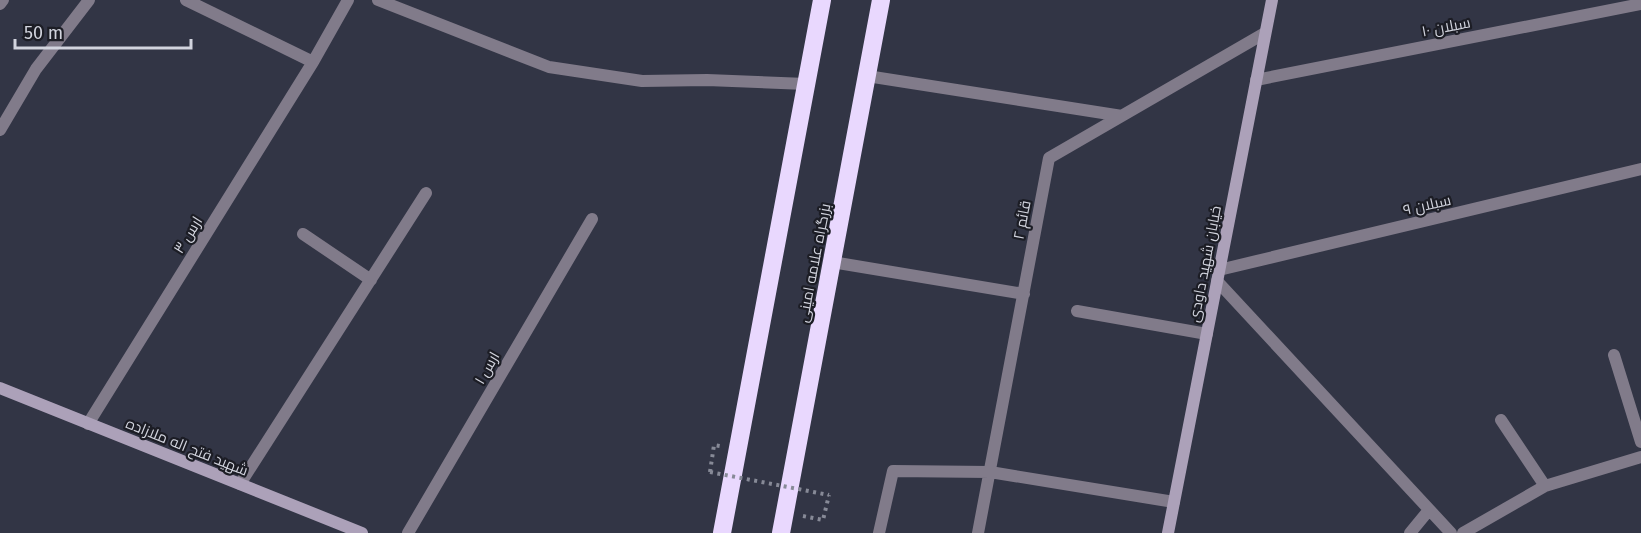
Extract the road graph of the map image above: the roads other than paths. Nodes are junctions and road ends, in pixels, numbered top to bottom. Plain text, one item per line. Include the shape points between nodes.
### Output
1 (3, 0) edge
2 (89, 0) edge
3 (186, 0) edge
4 (348, 0) edge
5 (378, 0) edge
6 (822, 0) edge
7 (881, 0) edge
8 (1272, 0) edge
9 (0, 4) edge
10 (1641, 4) edge
11 (1265, 33) junction
12 (313, 62) junction
13 (867, 76) junction
14 (1256, 80) junction
15 (806, 84) junction
16 (1122, 116) junction
17 (0, 130) edge
18 (1641, 169) edge
19 (426, 193) dead end
20 (592, 219) dead end
21 (303, 234) dead end
22 (832, 262) junction
23 (1218, 275) junction
24 (371, 280) junction
25 (1024, 294) junction
26 (1077, 311) dead end
27 (1207, 334) junction
28 (1614, 355) dead end
29 (0, 388) edge
30 (1501, 420) dead end
31 (88, 424) junction
32 (1641, 442) edge
33 (1641, 457) edge
34 (990, 472) junction
35 (240, 484) junction
36 (1545, 486) junction
37 (1174, 502) junction
38 (1429, 510) junction
39 (362, 533) edge
40 (408, 533) edge
41 (722, 533) edge
42 (781, 533) edge
43 (879, 533) edge
44 (978, 533) edge
45 (1168, 533) edge
46 (1410, 533) edge
47 (1451, 533) edge
48 (1464, 533) edge

1 - 9 street
2 - 17 street via 36,69
3 - 12 street
4 - 12 street, ارس ۳
5 - 15 street via 549,68 642,81
6 - 15 highway
7 - 13 highway, بزرگراه علامه امینی
8 - 11 street, خیابان شهید داودی
10 - 14 street, سبلان ۱۰
11 - 14 street, خیابان شهید داودی
11 - 16 street, قائم ۲
12 - 31 street, ارس ۳
13 - 16 street
13 - 22 highway, بزرگراه علامه امینی
14 - 23 street, خیابان شهید داودی
15 - 41 highway
16 - 25 street, قائم ۲ via 1049,158
18 - 23 street, سبلان ۹
19 - 24 street
20 - 40 street, ارس ۱
21 - 24 street
22 - 25 street
22 - 42 highway, بزرگراه علامه امینی
23 - 27 street, خیابان شهید داودی
23 - 38 street
24 - 35 street
25 - 34 street, قائم ۲
26 - 27 street
27 - 37 street, خیابان شهید داودی
28 - 32 street
29 - 31 street, شهید فتح اله ملازاده
30 - 36 street
31 - 35 street, شهید فتح اله ملازاده
33 - 36 street
34 - 37 street
34 - 43 street via 893,471
34 - 44 street, قائم ۲
35 - 39 street, شهید فتح اله ملازاده
36 - 48 street
37 - 45 street, خیابان شهید داودی
38 - 46 street
38 - 47 street

